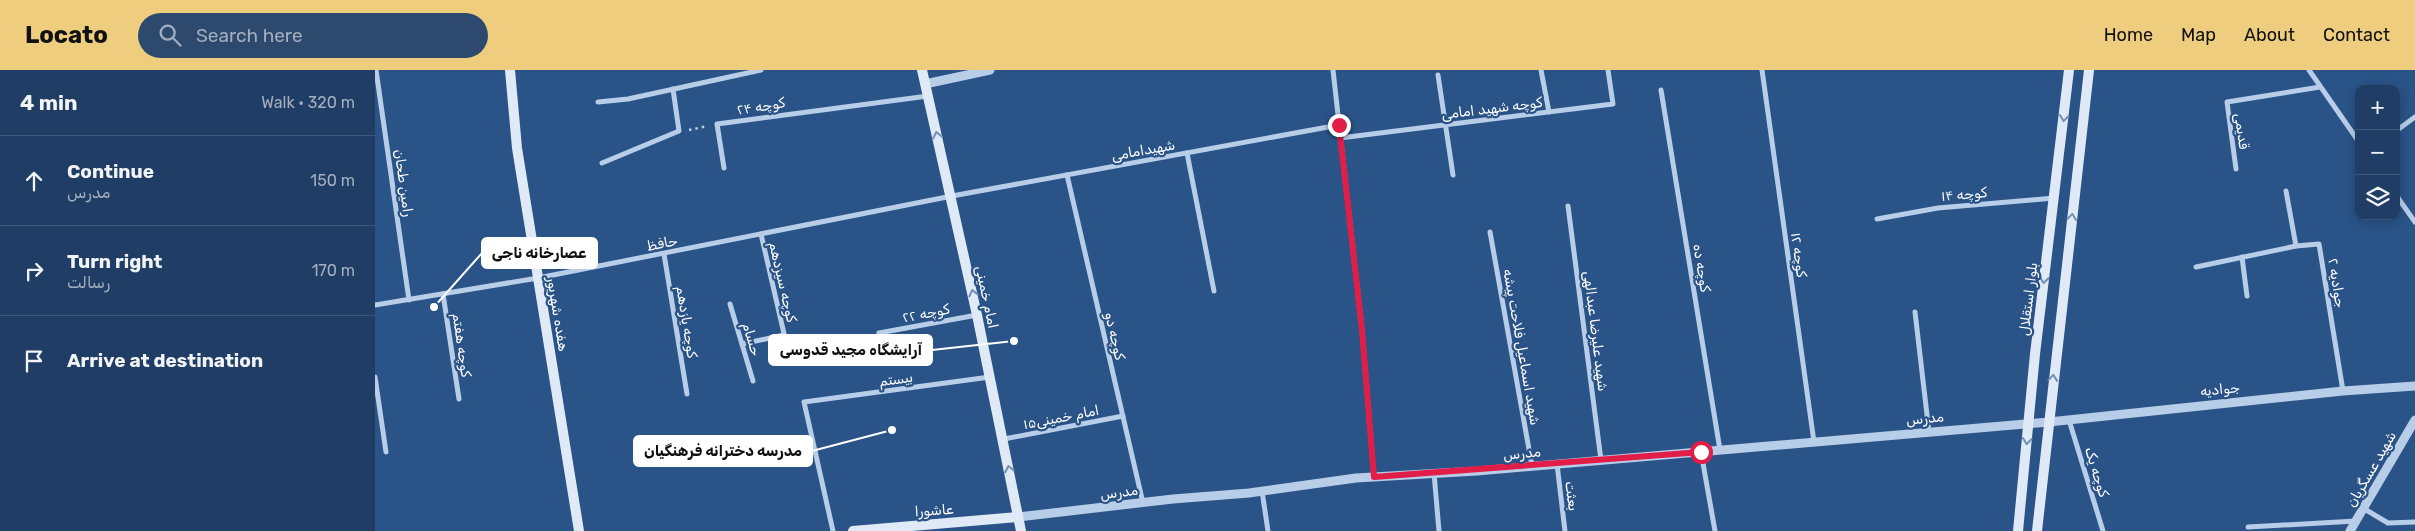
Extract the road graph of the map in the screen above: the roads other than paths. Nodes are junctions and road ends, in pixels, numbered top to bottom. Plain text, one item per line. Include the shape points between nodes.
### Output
1 (376, 70) edge
2 (510, 70) edge
3 (761, 70) edge
4 (922, 70) edge
5 (990, 70) edge
6 (1333, 70) edge
7 (1541, 70) edge
8 (1609, 70) edge
9 (1762, 70) edge
10 (2069, 70) edge
11 (2089, 70) edge
12 (2309, 70) edge
13 (1438, 75) dead end
14 (925, 84) junction
15 (2320, 87) junction
16 (673, 89) junction
17 (1661, 90) dead end
18 (928, 96) junction
19 (598, 102) dead end
20 (1549, 112) junction
21 (2415, 117) edge
22 (1339, 125) junction
23 (1445, 125) junction
24 (2397, 130) edge
25 (2355, 136) edge
26 (1341, 138) junction
27 (1187, 153) junction
28 (602, 163) dead end
29 (723, 168) dead end
30 (2236, 168) dead end
31 (1067, 175) junction
32 (1453, 175) dead end
33 (2286, 191) dead end
34 (951, 196) junction
35 (2055, 198) junction
36 (2400, 201) edge
37 (1568, 206) dead end
38 (1877, 219) dead end
39 (2415, 222) edge
40 (1490, 232) dead end
41 (761, 234) junction
42 (2296, 246) junction
43 (665, 254) junction
44 (2242, 256) junction
45 (2196, 267) dead end
46 (538, 278) junction
47 (1214, 291) dead end
48 (443, 294) junction
49 (2247, 296) dead end
50 (409, 300) junction
51 (730, 304) dead end
52 (375, 305) edge
53 (1915, 312) dead end
54 (977, 315) junction
55 (879, 333) dead end
56 (784, 334) junction
57 (829, 343) dead end
58 (742, 344) junction
59 (375, 377) edge
60 (990, 377) junction
61 (753, 381) dead end
62 (2415, 386) edge
63 (2343, 391) junction
64 (687, 394) dead end
65 (459, 399) dead end
66 (1123, 416) junction
67 (2069, 420) junction
68 (2415, 420) edge
69 (2029, 422) junction
70 (2049, 422) junction
71 (1929, 432) junction
72 (1004, 439) junction
73 (1814, 442) junction
74 (1720, 450) junction
75 (386, 452) dead end
76 (1701, 452) junction
77 (1601, 460) junction
78 (1557, 464) junction
79 (1532, 466) junction
80 (1433, 473) junction
81 (1374, 477) junction
82 (1262, 491) junction
83 (1143, 503) junction
84 (2363, 508) junction
85 (1019, 517) junction
86 (2356, 521) junction
87 (2415, 522) edge
88 (2248, 527) dead end
89 (896, 529) edge
90 (579, 531) edge
91 (833, 531) edge
92 (853, 531) edge
93 (1021, 531) edge
94 (1268, 531) edge
95 (1439, 531) edge
96 (1565, 531) edge
97 (1715, 531) edge
98 (2018, 531) edge
99 (2037, 531) edge
100 (2103, 531) edge
101 (2350, 531) edge

1 - 50 street, رامین طحان
2 - 46 main road, هفده شهریور via 517,148
3 - 16 street
4 - 14 main road, امام خمینی
5 - 14 street
6 - 22 street
7 - 20 street
8 - 20 street, کوچه شهید امامی via 1613,104
9 - 73 street, کوچه ۱۲
10 -> 35 main road, بلوار استقلال
70 -> 11 main road
12 - 15 street
13 - 23 street
14 - 18 main road, امام خمینی
15 - 25 street
15 - 30 street, قدیمی via 2227,102
16 - 19 street
16 - 28 street via 679,131
17 - 74 street, کوچه ده
18 - 29 street, کوچه ۲۴ via 717,124
34 -> 18 main road, امام خمینی
20 - 23 street, کوچه شهید امامی
21 - 24 street
22 - 26 street
22 - 27 street, شهیدامامی
23 - 26 street, کوچه شهید امامی
23 - 32 street
26 - 81 street
27 - 31 street, شهیدامامی
27 - 47 street
31 - 34 street, شهیدامامی
31 - 66 street, کوچه دو
33 - 42 street
34 - 41 street, حافظ
54 -> 34 main road, امام خمینی
35 - 38 street, کوچه ۱۴ via 1937,208
35 -> 69 main road, بلوار استقلال
36 - 39 street
37 - 77 street, شهید علیرضا عبدالهی
40 - 79 street, شهید اسماعیل فلاحت پیشه
41 - 43 street, حافظ
41 - 56 street, کوچه سیزدهم
42 - 44 street, جوادیه ۲
42 - 63 street, جوادیه ۲ via 2319,244
43 - 46 street, حافظ
43 - 64 street, کوچه یازدهم
44 - 45 street, جوادیه ۲
44 - 49 street
46 - 48 street, حافظ
46 - 90 main road, هفده شهریور
48 - 50 street, حافظ
48 - 65 street, کوچه هفتم
50 - 52 street, حافظ
51 - 58 street, حسام
53 - 71 street
54 - 55 street, کوچه ۲۲
54 - 60 main road, امام خمینی
56 - 57 street, کوچه سیزدهم via 788,351
56 - 58 street
58 - 61 street, حسام
59 - 75 street
60 - 72 main road, امام خمینی
60 - 91 street, بیستم via 805,402
62 - 63 street, جوادیه
63 - 67 street, جوادیه
66 - 72 street, امام خمینی۱۵
66 - 83 street, کوچه دو
67 - 70 street, جوادیه
67 - 100 street, کوچه یک
68 - 84 street, شهید عسگریان
69 - 70 street, جوادیه
69 - 71 street, مدرس
69 -> 98 main road, بلوار استقلال
70 - 99 main road
71 - 73 street, مدرس
85 -> 72 main road, امام خمینی
73 - 74 street, مدرس
74 - 76 street, مدرس
76 - 77 street, مدرس
76 - 97 street
77 - 78 street, مدرس
78 - 79 street, مدرس
78 - 96 street, بعثت
79 - 80 street, مدرس
80 - 81 street, مدرس
80 - 95 street
81 - 82 street, مدرس
82 - 83 street, مدرس
82 - 94 street
83 - 85 street, مدرس
84 - 86 street, شهید عسگریان
84 - 87 street via 2388,523
85 - 89 main road, عاشورا
85 - 93 main road, امام خمینی
86 - 88 street
86 - 101 street, شهید عسگریان
89 - 92 main road, عاشورا

